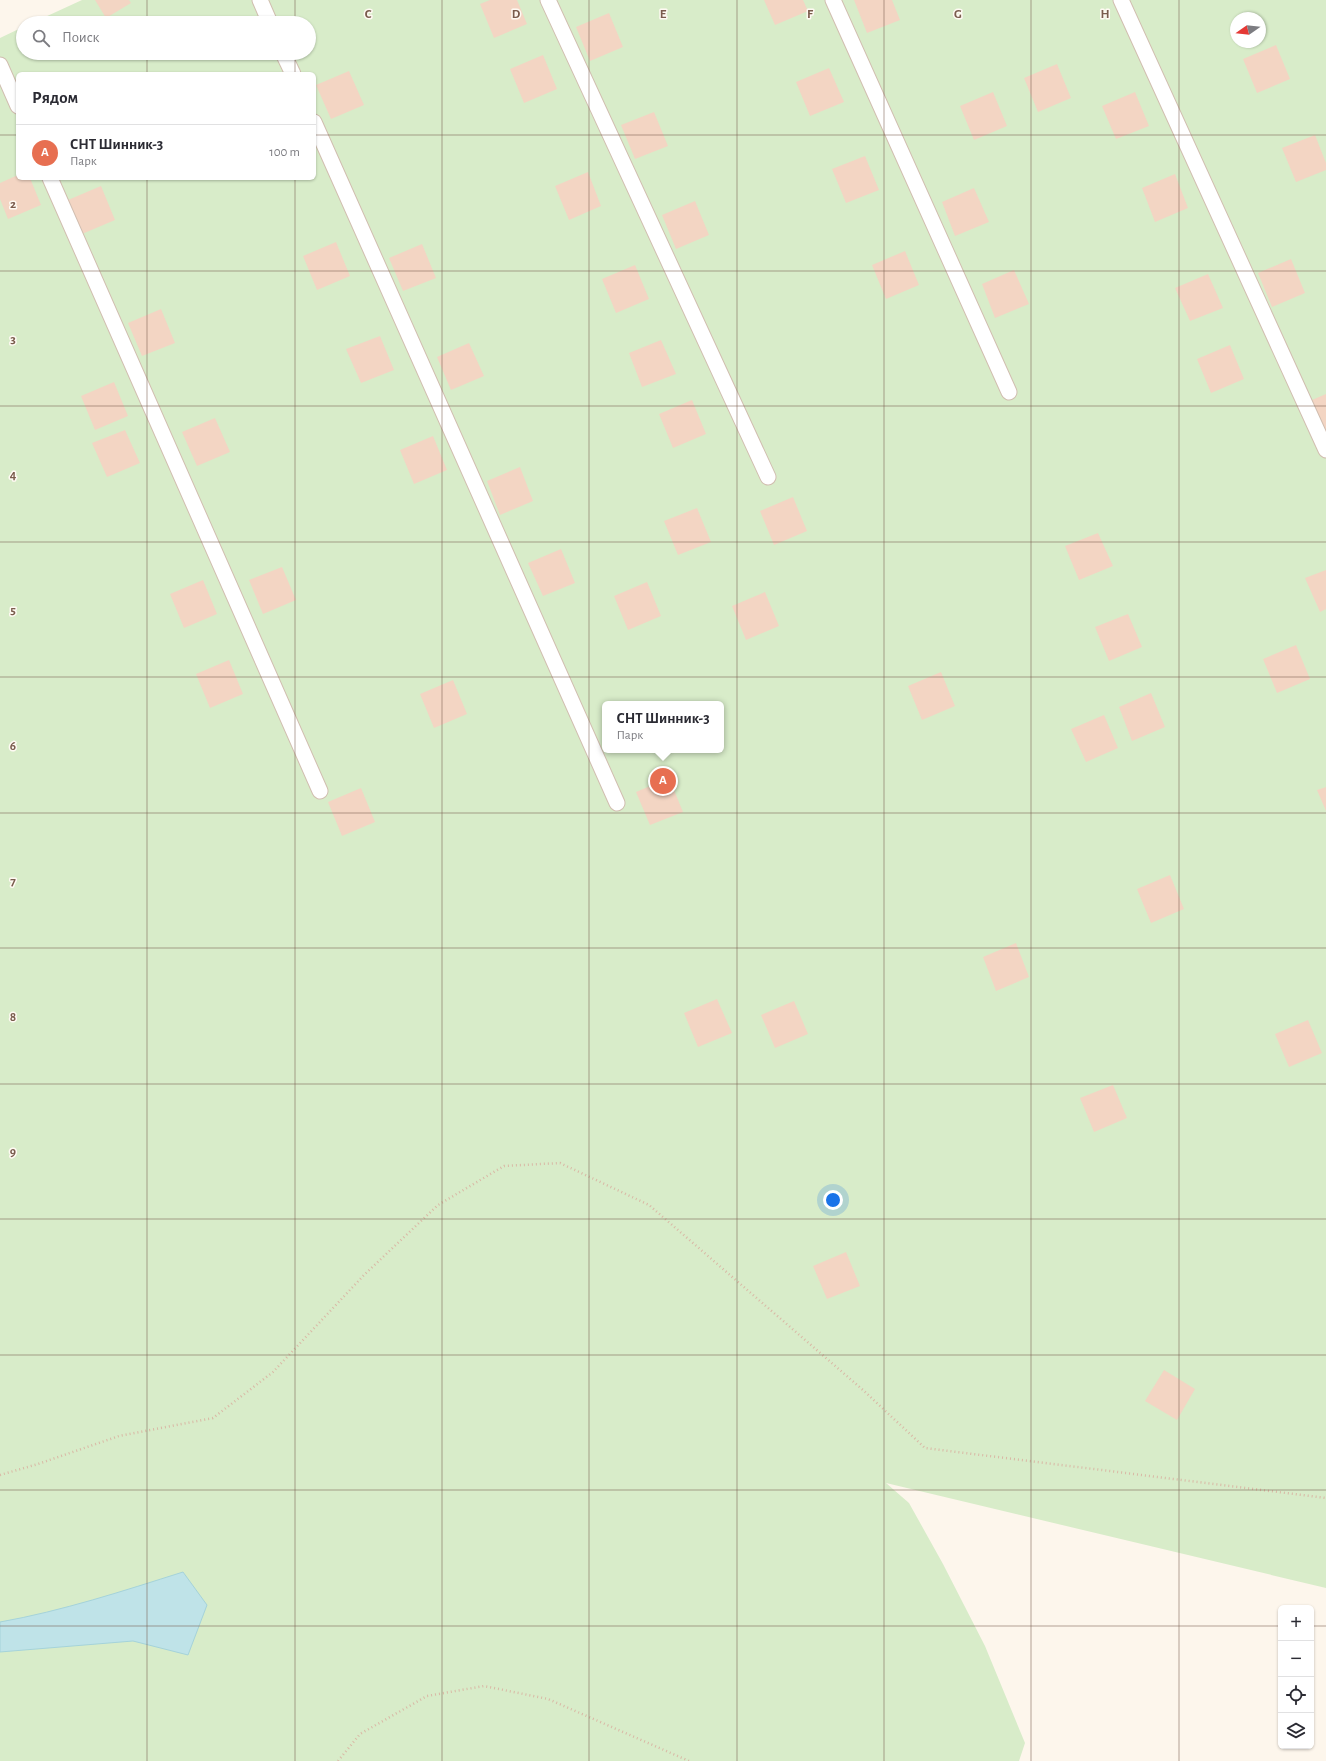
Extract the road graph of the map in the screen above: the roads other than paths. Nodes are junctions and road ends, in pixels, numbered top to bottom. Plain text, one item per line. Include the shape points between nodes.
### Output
1 (260, 0) edge
2 (548, 0) edge
3 (833, 0) edge
4 (1121, 0) edge
5 (267, 16) edge
6 (286, 60) edge
7 (0, 65) edge
8 (292, 72) edge
9 (16, 101) edge
10 (316, 126) edge
11 (51, 180) edge
12 (1009, 392) dead end
13 (1326, 450) edge
14 (768, 477) dead end
15 (320, 791) dead end
16 (617, 803) dead end

1 - 5 lane
2 - 14 lane
3 - 12 lane
4 - 13 lane
6 - 8 lane
7 - 9 lane
10 - 16 lane
11 - 15 lane

